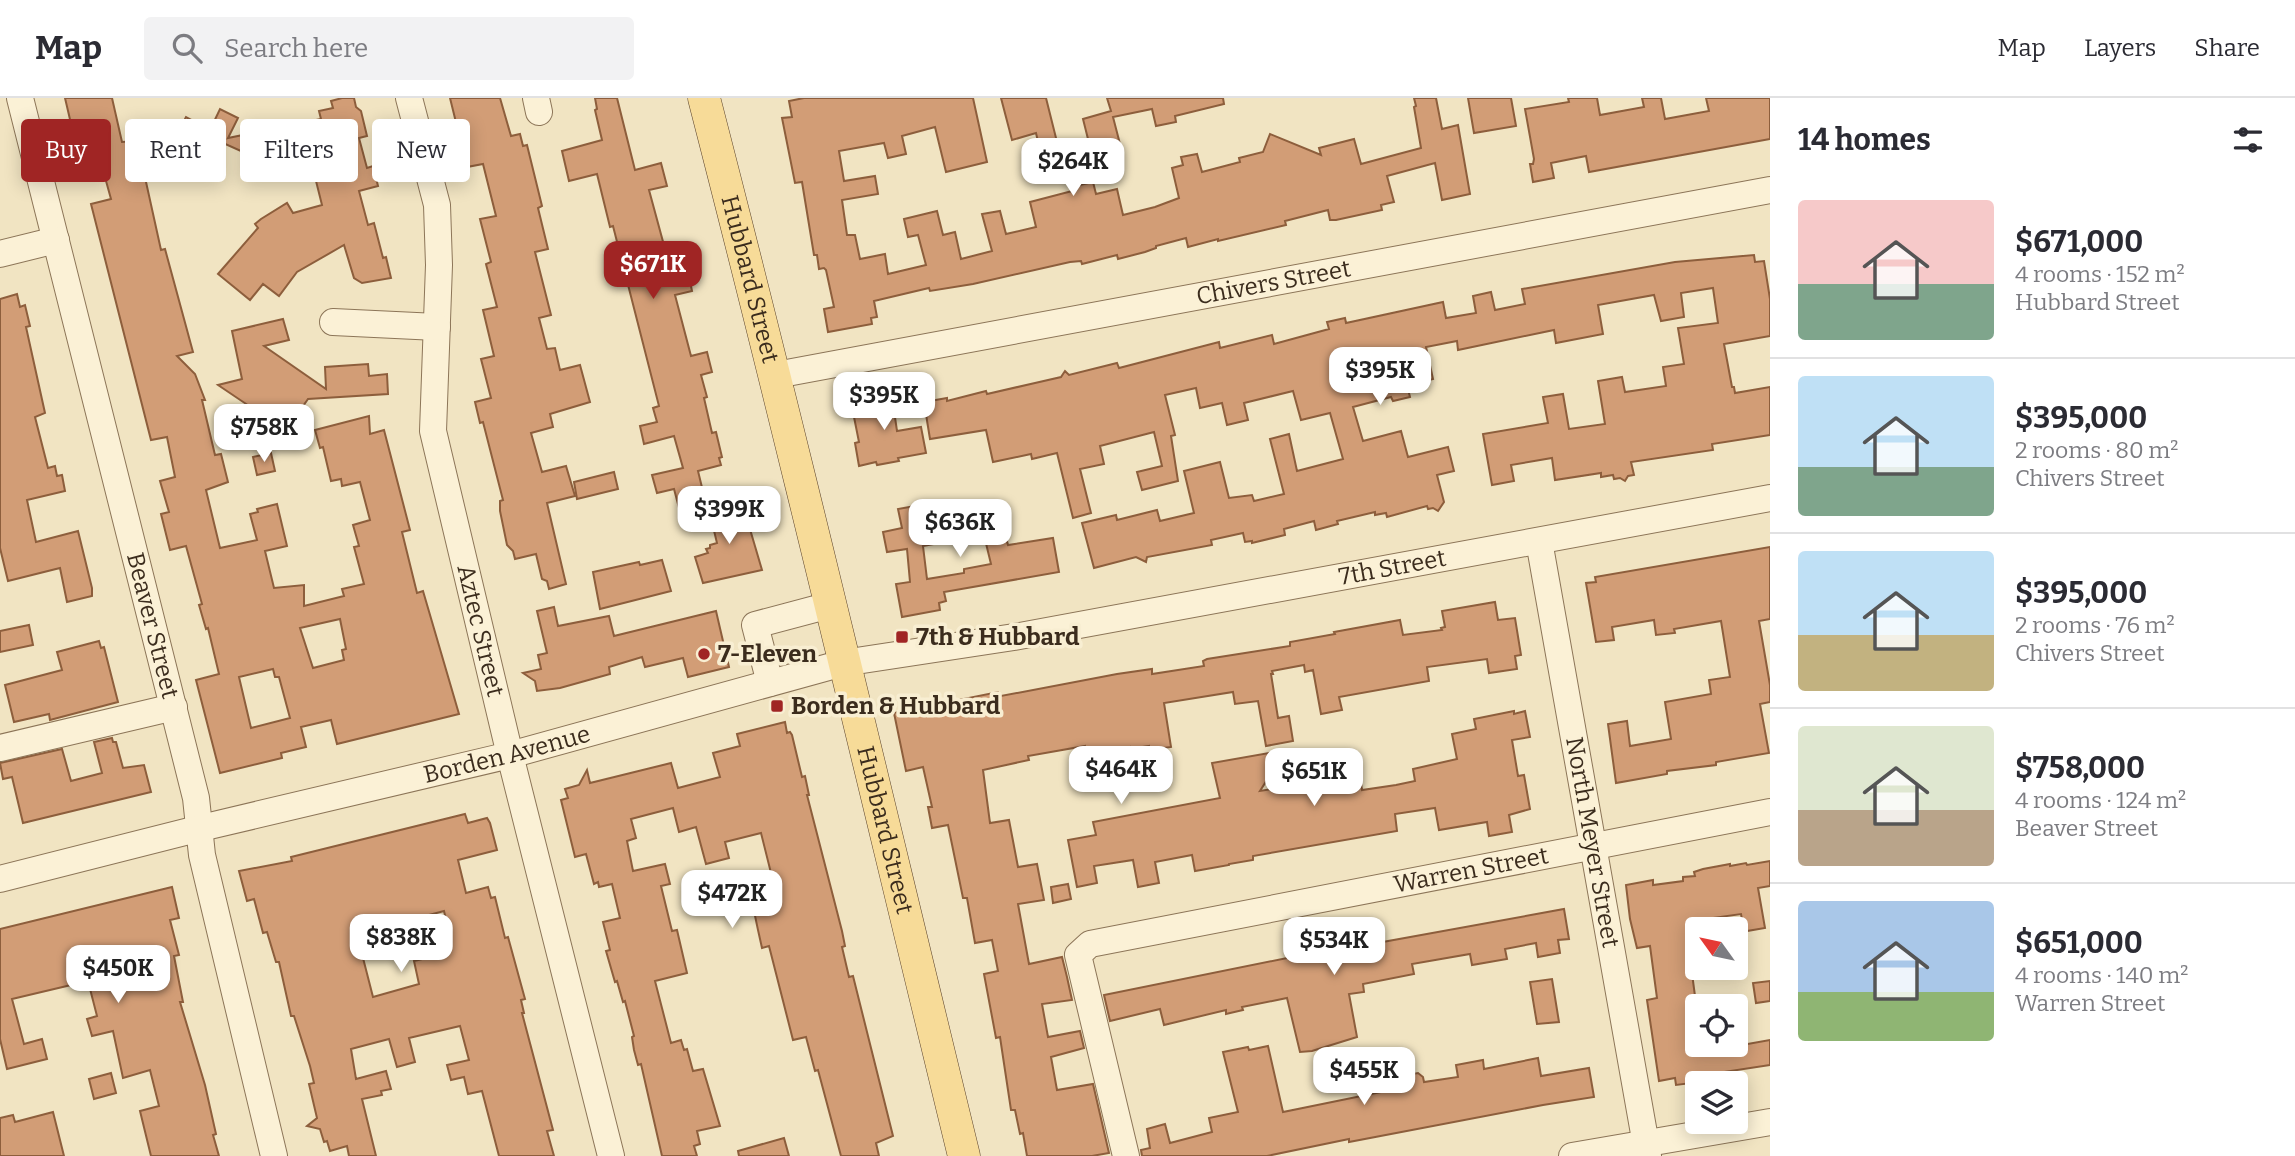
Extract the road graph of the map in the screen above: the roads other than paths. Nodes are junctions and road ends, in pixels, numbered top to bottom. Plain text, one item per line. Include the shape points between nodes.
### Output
1 (20, 98) edge
2 (409, 98) edge
3 (704, 98) edge
4 (1770, 190) edge
5 (57, 240) junction
6 (0, 254) edge
7 (333, 322) dead end
8 (437, 327) junction
9 (776, 376) junction
10 (1770, 498) edge
11 (1539, 541) junction
12 (830, 606) junction
13 (1014, 638) joint
14 (844, 663) junction
15 (770, 683) junction
16 (174, 707) junction
17 (0, 748) edge
18 (510, 755) junction
19 (1770, 812) edge
20 (201, 828) junction
21 (1593, 845) junction
22 (0, 879) edge
23 (1770, 1122) edge
24 (1647, 1150) edge
25 (274, 1156) edge
26 (611, 1156) edge
27 (964, 1156) edge
28 (1126, 1156) edge
29 (1572, 1156) edge

1 - 5 street, Beaver Street
2 - 8 street, Aztec Street via 437,205
3 - 9 main road, Hubbard Street
4 - 9 street, Chivers Street
5 - 6 street
5 - 16 street, Beaver Street
7 - 8 street
8 - 18 street, Aztec Street via 433,430
9 - 12 main road, Hubbard Street
10 - 11 street, 7th Street
11 - 13 street, 7th Street
11 - 21 street, North Meyer Street
12 - 14 main road, Hubbard Street
12 - 15 street via 755,625
13 - 14 street, Borden Avenue
14 - 15 street, Borden Avenue
14 - 27 main road, Hubbard Street
15 - 18 street, Borden Avenue
16 - 17 street
16 - 20 street, Beaver Street
18 - 20 street, Borden Avenue
18 - 26 street, Aztec Street
19 - 21 street, Warren Street
20 - 22 street, Borden Avenue
20 - 25 street, Beaver Street via 202,855
21 - 24 street, North Meyer Street
21 - 28 street, Warren Street via 1090,944 1078,955
23 - 24 street
24 - 29 street

